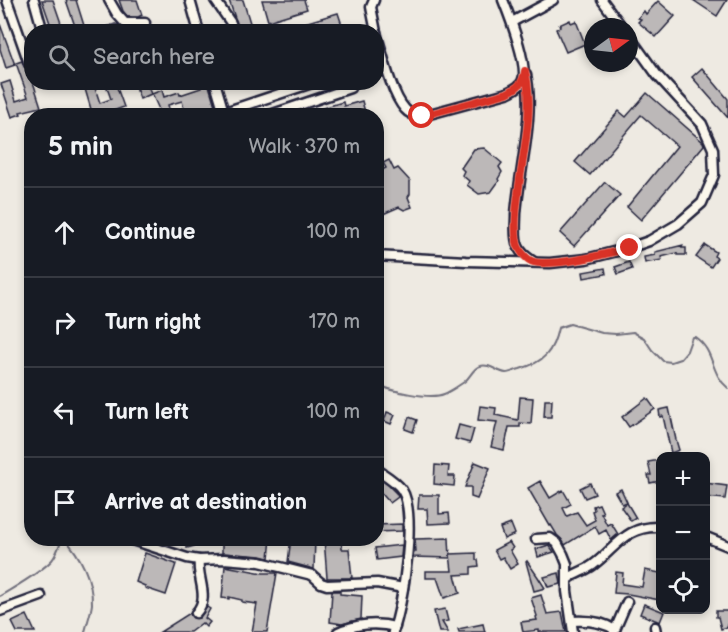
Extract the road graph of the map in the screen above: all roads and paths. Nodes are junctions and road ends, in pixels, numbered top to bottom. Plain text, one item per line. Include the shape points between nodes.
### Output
1 (7, 0) edge
2 (34, 0) edge
3 (109, 0) edge
4 (190, 0) edge
5 (215, 0) edge
6 (374, 0) edge
7 (502, 0) edge
8 (553, 0) edge
9 (602, 0) edge
10 (615, 18) edge
11 (145, 22) dead end
12 (512, 22) junction
13 (42, 24) edge
14 (198, 24) edge
15 (231, 24) edge
16 (375, 24) edge
17 (24, 49) edge
18 (638, 49) edge
19 (384, 69) edge
20 (525, 71) junction
21 (218, 90) edge
22 (292, 90) edge
23 (344, 90) edge
24 (223, 108) edge
25 (242, 108) edge
26 (291, 108) edge
27 (384, 256) edge
28 (534, 262) junction
29 (384, 475) edge
30 (656, 527) edge
31 (536, 539) dead end
32 (710, 539) edge
33 (150, 546) edge
34 (728, 546) edge
35 (199, 560) junction
36 (568, 579) junction
37 (403, 588) junction
38 (41, 596) dead end
39 (627, 602) dead end
40 (0, 610) edge
41 (196, 614) dead end
42 (572, 621) junction
43 (394, 629) edge
44 (615, 631) edge
45 (338, 632) edge
46 (573, 632) edge

1 - 17 street
2 - 13 street
3 - 11 street via 125,23
4 - 14 street
5 - 15 street
6 - 16 street via 371,7
7 - 12 street
8 - 12 street
9 - 10 street
12 - 20 street
18 - 28 street via 702,124 713,149 714,175 702,203 678,224 630,248 586,259
19 - 20 street via 406,111 414,116 507,93 522,84
20 - 28 street via 528,109 515,227 517,244 523,255
21 - 24 street
22 - 25 street
23 - 26 street
27 - 28 street
29 - 37 street via 402,490 406,500
30 - 36 street via 625,535 594,564
31 - 36 street via 550,538 557,543 567,564
32 - 34 street
33 - 35 street
35 - 37 street via 260,562 312,575 327,585 377,583
35 - 41 street via 203,599
36 - 42 street
37 - 43 street
38 - 40 street
39 - 44 street
42 - 44 street via 592,621
42 - 46 street
43 - 45 street via 371,624

